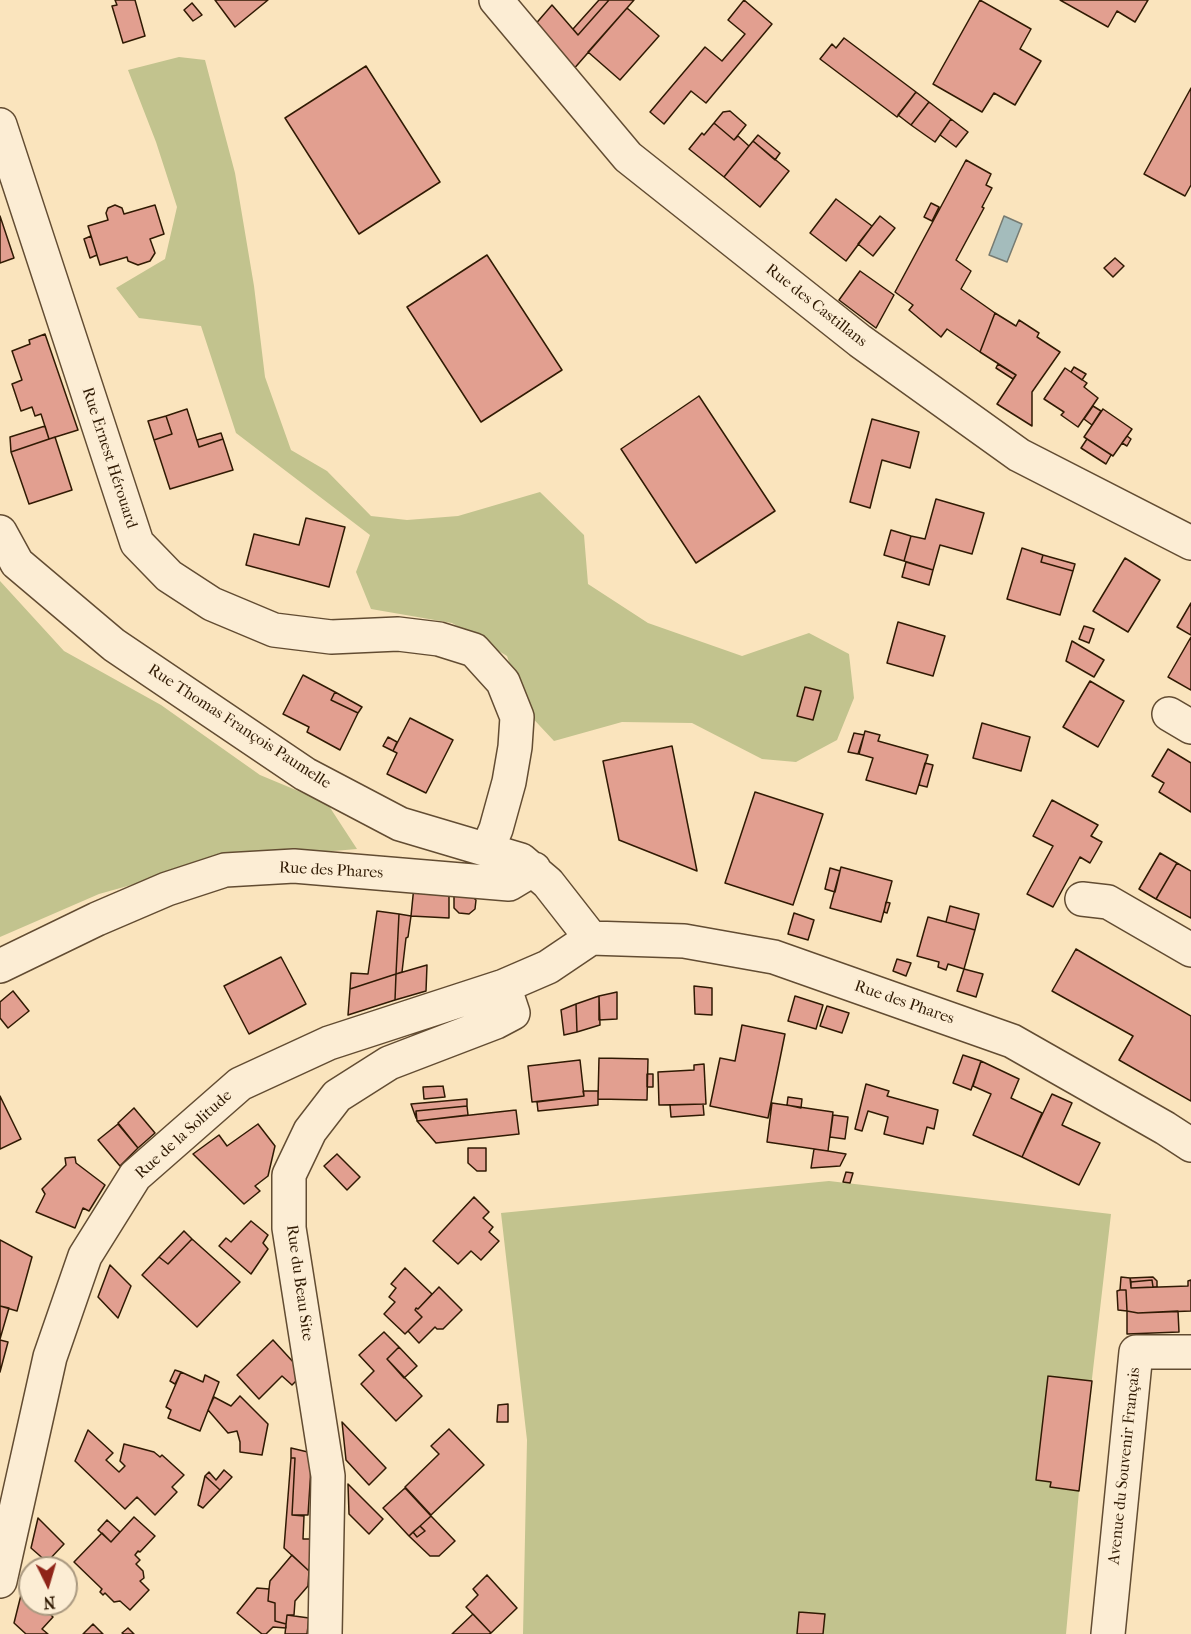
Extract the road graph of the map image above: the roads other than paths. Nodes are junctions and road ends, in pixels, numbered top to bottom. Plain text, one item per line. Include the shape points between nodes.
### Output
1 (496, 0) edge
2 (0, 125) edge
3 (0, 532) edge
4 (1191, 543) edge
5 (487, 850) junction
6 (534, 869) junction
7 (1082, 899) dead end
8 (591, 938) junction
9 (1191, 950) edge
10 (0, 966) edge
11 (504, 986) junction
12 (1191, 1145) edge
13 (1191, 1352) edge
14 (0, 1581) edge
15 (325, 1634) edge
16 (1108, 1634) edge

1 - 4 street, Rue des Castillans via 628,157 860,341 1019,455
2 - 5 street, Rue Ernest Hérouard via 137,543 169,576 212,604 274,630 331,637 398,634 439,639 474,650 503,682 517,717 510,782
3 - 5 street, Rue Thomas François Paumelle via 17,562 114,645 305,774 400,824
5 - 6 street, Rue Thomas François Paumelle via 521,860
6 - 8 street, Rue Thomas François Paumelle
6 - 10 street, Rue des Phares via 509,884 294,866 225,870 167,889
7 - 9 street via 1108,902
8 - 11 street, Rue de la Solitude via 548,967
8 - 12 street, Rue des Phares via 684,941 774,957 1012,1041
11 - 14 street, Rue de la Solitude via 328,1043 240,1084 135,1176 85,1256 50,1357
11 - 15 street, Rue du Beau Site via 513,1013 389,1063 337,1095 310,1131 290,1175 289,1228 328,1476
13 - 16 street, Avenue du Souvenir Français via 1136,1352

